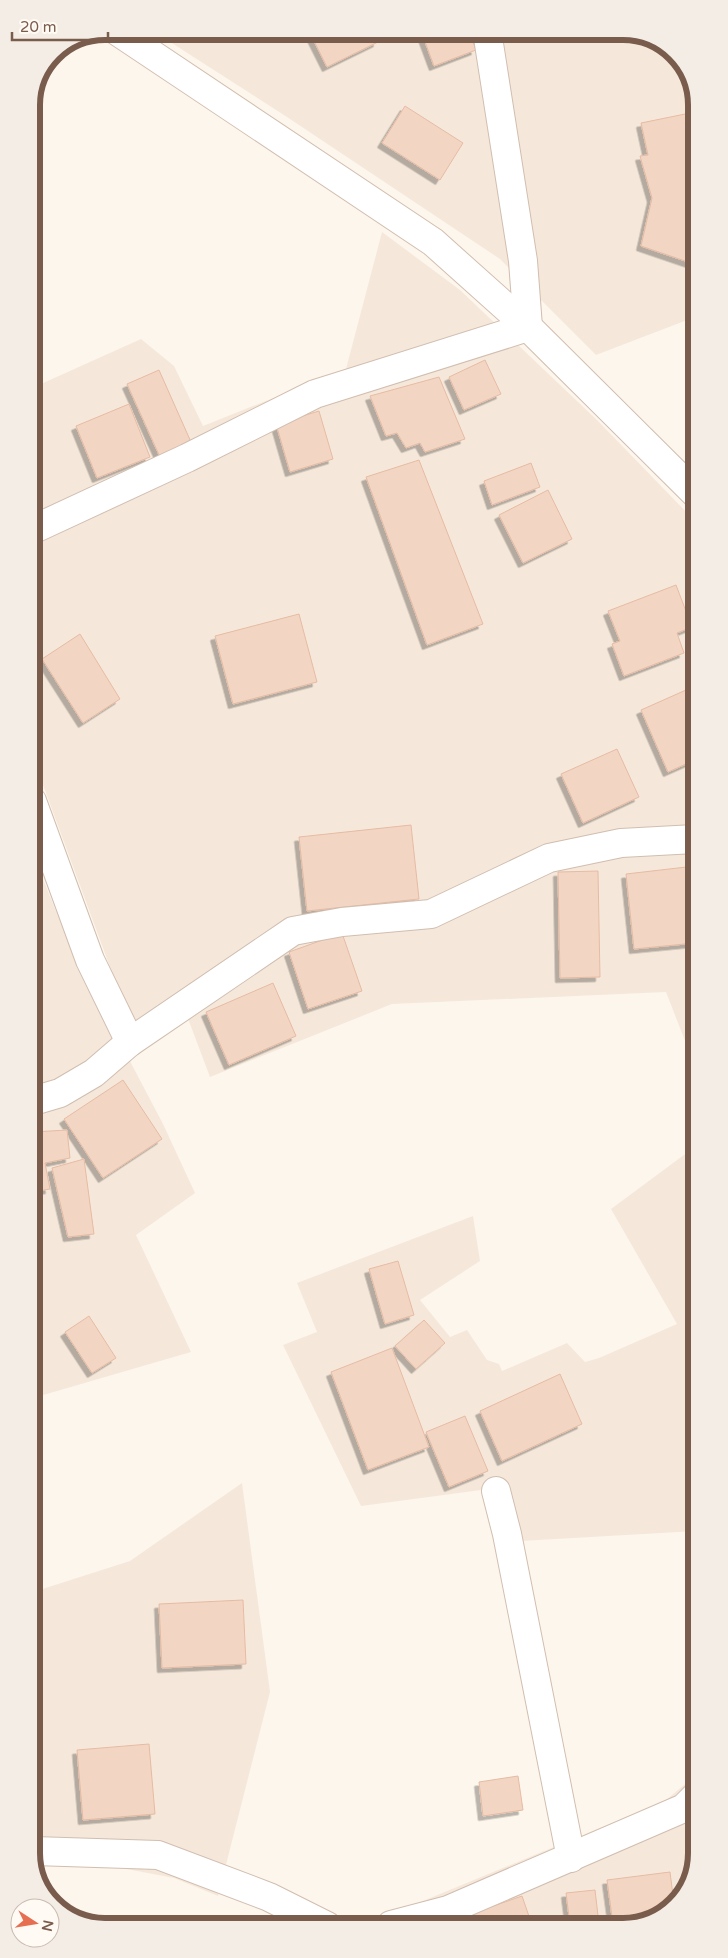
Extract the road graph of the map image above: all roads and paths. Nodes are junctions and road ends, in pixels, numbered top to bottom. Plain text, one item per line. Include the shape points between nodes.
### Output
1 (130, 40) edge
2 (488, 40) edge
3 (528, 328) junction
4 (688, 487) edge
5 (40, 526) edge
6 (40, 823) edge
7 (688, 839) edge
8 (130, 1042) junction
9 (40, 1099) edge
10 (496, 1491) dead end
11 (688, 1804) edge
12 (40, 1851) edge
13 (570, 1858) junction
14 (311, 1918) edge
15 (418, 1918) edge

1 - 3 street via 433,242
2 - 3 street via 523,261
3 - 4 street
3 - 5 street via 315,394
6 - 8 street via 90,960
7 - 8 street via 621,843 549,858 431,914 342,922 293,931
8 - 9 street via 94,1074 60,1094
10 - 13 street
11 - 13 street
12 - 14 street via 158,1855 269,1897
13 - 15 street via 448,1910

